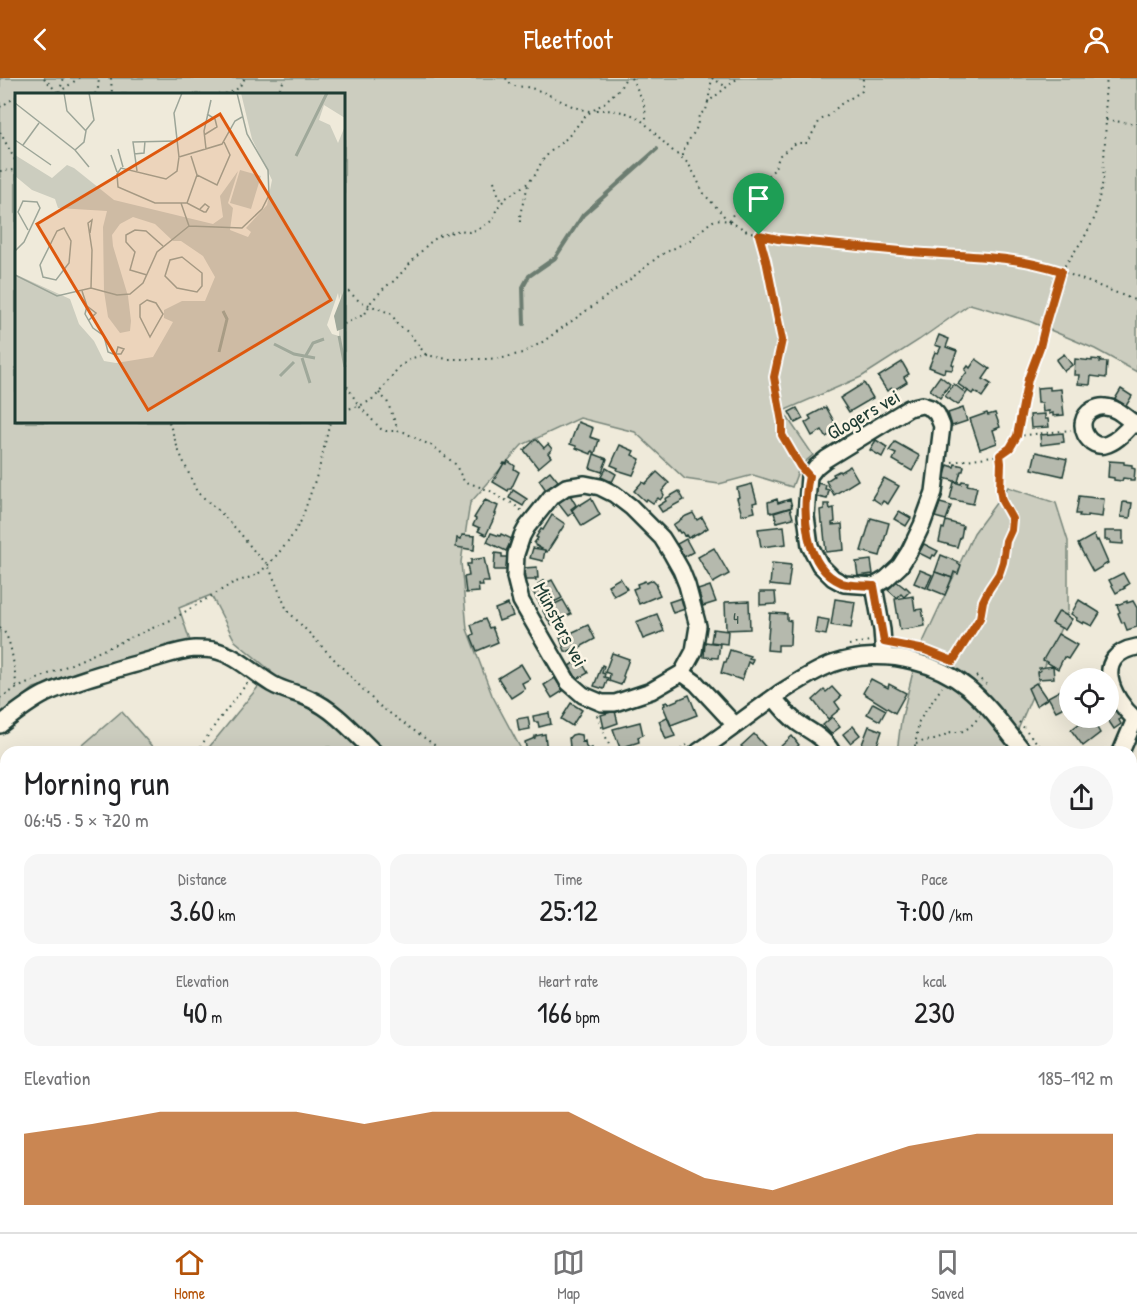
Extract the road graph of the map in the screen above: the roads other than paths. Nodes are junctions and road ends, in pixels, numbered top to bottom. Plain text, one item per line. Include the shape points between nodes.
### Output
1 (1135, 424) edge
2 (874, 586) junction
3 (1137, 647) edge
4 (884, 649) junction
5 (682, 673) junction
6 (774, 698) junction
7 (1136, 719) edge
8 (0, 725) edge
9 (735, 725) junction
10 (368, 746) edge
11 (697, 746) edge
12 (828, 746) edge
13 (1019, 746) edge
14 (1124, 746) edge

1 - 1 street via 1121,412 1098,407 1088,413 1083,431 1095,444 1105,446
2 - 2 street, Glogers vei via 900,566 909,552 933,492 942,426 937,414 922,405 909,408 826,459 809,476 806,516 810,546 820,565 844,584
2 - 4 street
3 - 7 street via 1117,654 1109,675 1123,707
4 - 6 street via 816,671
4 - 13 street via 925,664 954,667
5 - 5 street, Münsters vei via 690,659 698,626 681,570 662,538 600,486 566,487 551,497 522,536 515,577 521,601 568,682 583,695 602,703 615,703 651,691
5 - 9 street via 696,682
6 - 9 street
6 - 12 street via 786,713
7 - 14 street
8 - 10 street via 20,709 68,685 194,649 234,657 274,686 311,699
9 - 11 street

